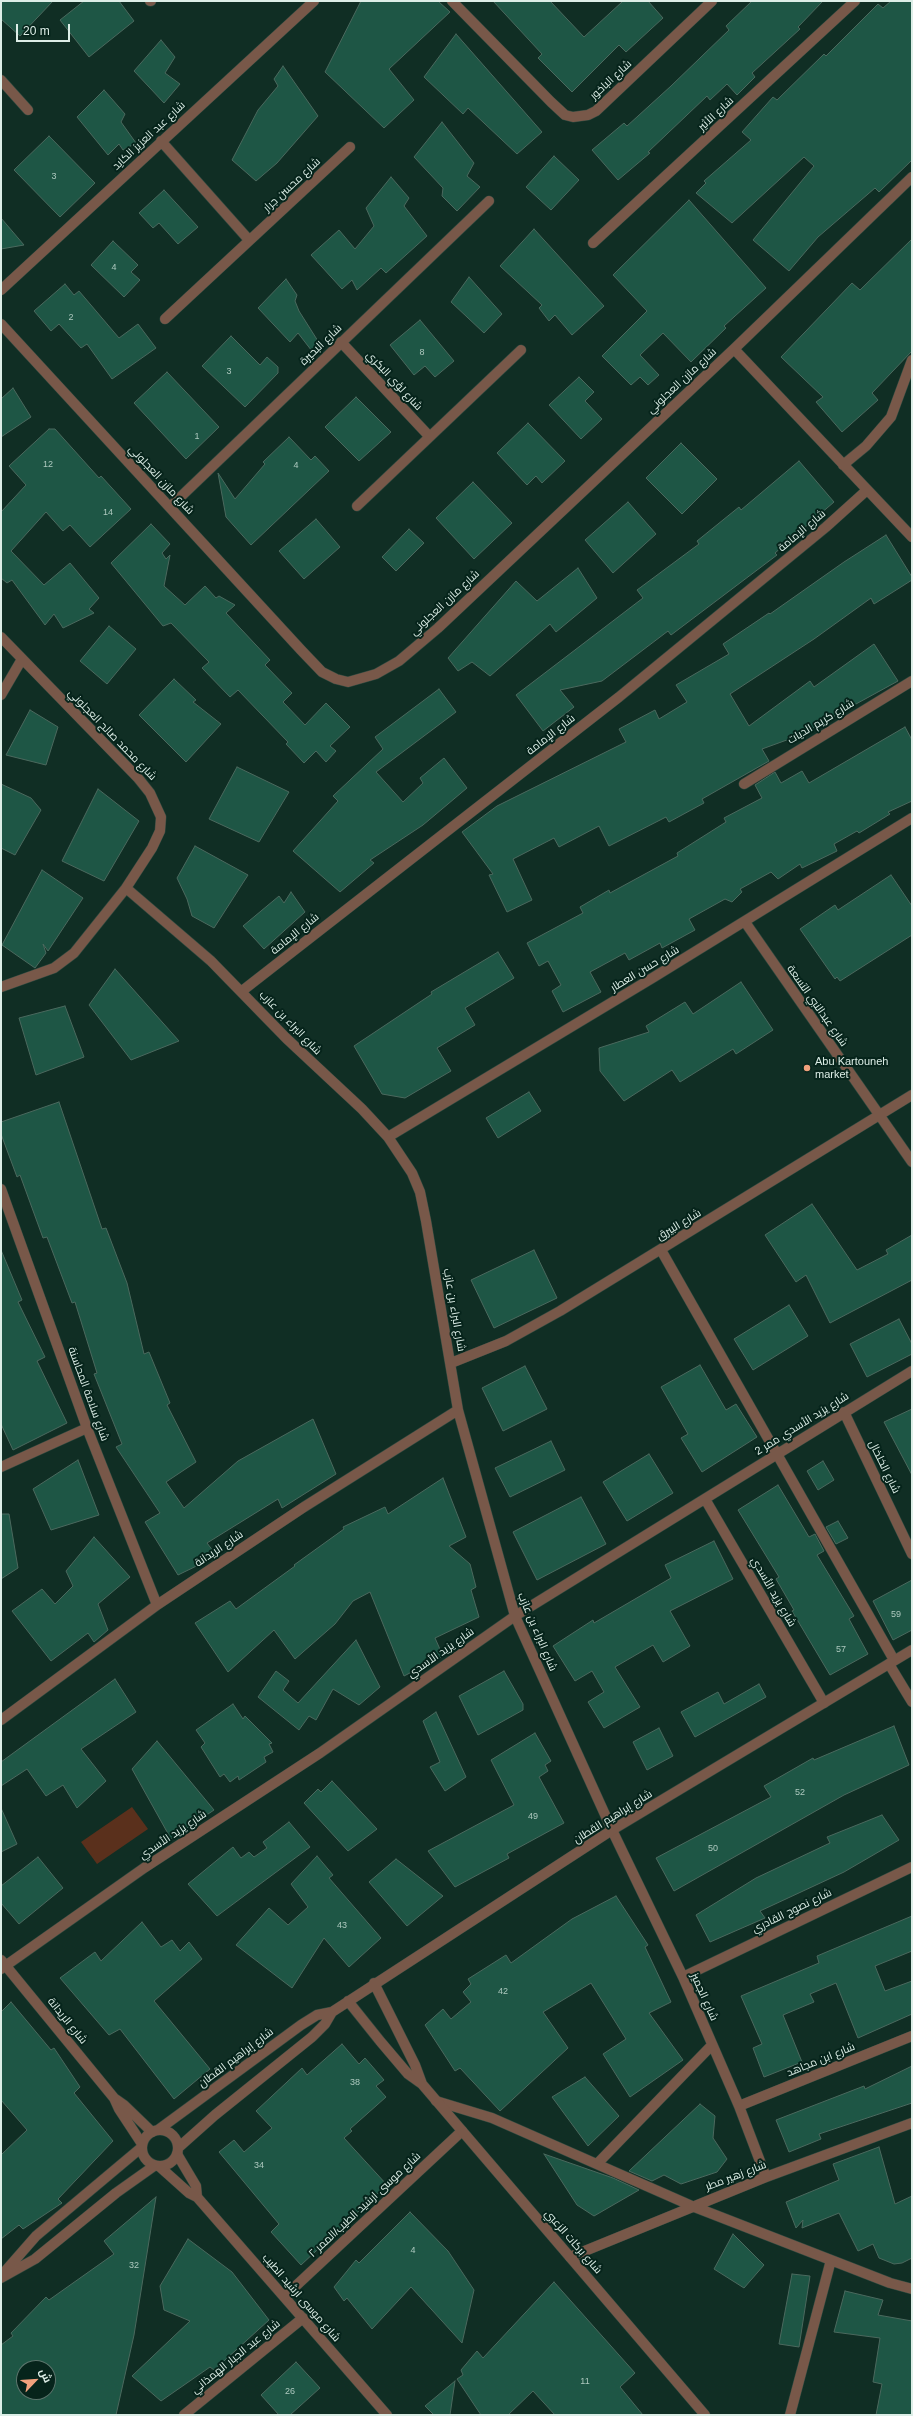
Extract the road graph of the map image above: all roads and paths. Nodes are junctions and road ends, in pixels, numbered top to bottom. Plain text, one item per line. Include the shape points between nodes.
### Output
1 (314, 1) edge
2 (452, 1) edge
3 (712, 1) edge
4 (855, 1) edge
5 (1, 80) edge
6 (28, 110) dead end
7 (161, 141) junction
8 (350, 147) dead end
9 (912, 177) edge
10 (489, 201) dead end
11 (249, 240) junction
12 (593, 243) dead end
13 (1, 290) edge
14 (165, 319) dead end
15 (1, 324) edge
16 (341, 342) junction
17 (734, 349) junction
18 (521, 350) dead end
19 (912, 360) edge
20 (429, 436) junction
21 (843, 465) junction
22 (867, 490) junction
23 (357, 506) dead end
24 (170, 507) junction
25 (912, 537) edge
26 (1, 637) edge
27 (22, 659) junction
28 (912, 681) edge
29 (1, 695) edge
30 (744, 784) dead end
31 (912, 818) edge
32 (126, 888) junction
33 (744, 922) junction
34 (1, 987) edge
35 (242, 991) junction
36 (912, 1095) edge
37 (880, 1117) junction
38 (388, 1137) junction
39 (912, 1162) edge
40 (1, 1189) edge
41 (661, 1250) junction
42 (451, 1363) junction
43 (912, 1371) edge
44 (458, 1410) junction
45 (844, 1412) junction
46 (87, 1428) junction
47 (776, 1453) junction
48 (1, 1467) edge
49 (705, 1499) junction
50 (912, 1554) edge
51 (157, 1605) junction
52 (515, 1616) junction
53 (912, 1650) edge
54 (892, 1662) junction
55 (912, 1702) edge
56 (824, 1703) junction
57 (1, 1720) edge
58 (612, 1830) junction
59 (912, 1867) edge
60 (3, 1965) edge
61 (683, 1977) junction
62 (374, 1983) junction
63 (348, 2002) junction
64 (332, 2012) junction
65 (912, 2036) edge
66 (712, 2045) junction
67 (422, 2084) junction
68 (114, 2098) junction
69 (436, 2101) junction
70 (739, 2106) junction
71 (912, 2123) edge
72 (155, 2131) junction
73 (462, 2131) junction
74 (142, 2145) junction
75 (178, 2151) junction
76 (596, 2164) junction
77 (157, 2166) junction
78 (766, 2177) junction
79 (197, 2197) junction
80 (692, 2206) junction
81 (570, 2257) junction
82 (831, 2260) junction
83 (1, 2277) edge
84 (912, 2289) edge
85 (285, 2296) junction
86 (303, 2318) junction
87 (184, 2415) edge
88 (387, 2415) edge
89 (705, 2415) edge
90 (790, 2415) edge

1 - 7 street, شارع عبد العزيز الكايد
2 - 3 street, شارع الباخور via 551,102 565,114 573,117 596,111
4 - 12 street, شارع الأثير
5 - 6 street
7 - 11 street
7 - 13 street, شارع عبد العزيز الكايد
8 - 11 street, شارع محسن جرار
9 - 17 street, شارع مازن العجلوني
10 - 16 street, شارع البحيرة
11 - 14 street, شارع محسن جرار
15 - 24 street, شارع مازن العجلوني
16 - 20 street, شارع لؤي البكري
16 - 24 street, شارع البحيرة
17 - 21 street
17 - 24 street, شارع مازن العجلوني via 438,628 399,661 363,679 348,682 336,680 322,672
18 - 20 street
19 - 21 street via 892,417 866,446
20 - 23 street
21 - 22 street
22 - 25 street
22 - 35 street, شارع الإمامة via 826,527 619,697
26 - 27 street, شارع محمد صالح العجلوني
27 - 29 street
27 - 32 street, شارع محمد صالح العجلوني via 138,778 157,804 161,817 160,831
28 - 30 street, شارع كريم الديات
31 - 33 street, شارع حسن العطار
32 - 34 street, شارع محمد صالح العجلوني via 65,962 41,974
32 - 35 street, شارع البراء بن عازب
33 - 37 street, شارع عبدالنبي التسعة
33 - 38 street, شارع حسن العطار
35 - 38 street, شارع البراء بن عازب via 286,1038 362,1108
36 - 37 street, شارع البيرق
37 - 39 street, شارع عبدالنبي التسعة
37 - 41 street, شارع البيرق
38 - 42 street, شارع البراء بن عازب via 402,1155 420,1192
40 - 46 street, شارع سلامة المحاسنة
41 - 42 street, شارع البيرق via 506,1341
41 - 47 street
42 - 44 street, شارع البراء بن عازب
43 - 45 street, شارع يزيد الأسدي ممر 2
44 - 51 street, شارع الريدانة via 304,1507
44 - 52 street, شارع البراء بن عازب
45 - 47 street, شارع يزيد الأسدي ممر 2
45 - 50 street, شارع الخلخال
46 - 48 street
46 - 51 street, شارع سلامة المحاسنة
47 - 49 street, شارع يزيد الأسدي ممر 2
47 - 54 street
49 - 52 street, شارع يزيد الأسدي
49 - 56 street, شارع يزيد الأسدي
51 - 57 street, شارع الريدانة
52 - 58 street, شارع البراء بن عازب
52 - 60 street, شارع يزيد الأسدي via 320,1753 144,1868
53 - 54 street, شارع إبراهيم القطان
54 - 55 street
54 - 56 street, شارع إبراهيم القطان
56 - 58 street, شارع إبراهيم القطان
58 - 61 street, شارع الجميز
58 - 62 street, شارع إبراهيم القطان
59 - 61 street, شارع نصوح القادري
60 - 68 street, شارع الريدانة
61 - 66 street, شارع الجميز
62 - 63 street, شارع إبراهيم القطان
62 - 67 street, شارع بركات الزعبي
63 - 64 street, شارع إبراهيم القطان
63 - 67 street, شارع بركات الزعبي via 408,2074
64 - 72 street, شارع إبراهيم القطان via 317,2015 301,2025 183,2114
64 - 75 street, شارع إبراهيم القطان via 325,2024 312,2037 215,2115
65 - 70 street, شارع ابن مجاهد
66 - 70 street, شارع الجميز
66 - 76 street
67 - 69 street, شارع بركات الزعبي
68 - 72 street, شارع الريدانة
68 - 74 street, شارع الريدانة
69 - 73 street, شارع بركات الزعبي
69 - 76 street via 492,2118
70 - 78 street, شارع الجميز
71 - 78 street, شارع زهير مطر
72 - 74 street
72 - 75 street via 170,2133 174,2137
73 - 81 street, شارع بركات الزعبي
73 - 85 street, شارع موسى ارشيد الطيب/الممر ٢
74 - 77 street via 145,2158
74 - 83 street via 36,2236
75 - 77 street via 171,2163
75 - 79 street, شارع موسى ارشيد الطيب via 196,2186
76 - 80 street
77 - 79 street, شارع موسى ارشيد الطيب
77 - 83 street via 116,2193 36,2259
78 - 80 street, شارع زهير مطر
79 - 85 street, شارع موسى ارشيد الطيب
80 - 81 street, شارع زهير مطر
80 - 82 street
81 - 89 street, شارع بركات الزعبي
82 - 84 street
82 - 90 street
85 - 86 street, شارع موسى ارشيد الطيب
86 - 87 street, شارع عبد الجبار الهمذاني
86 - 88 street, شارع موسى ارشيد الطيب

